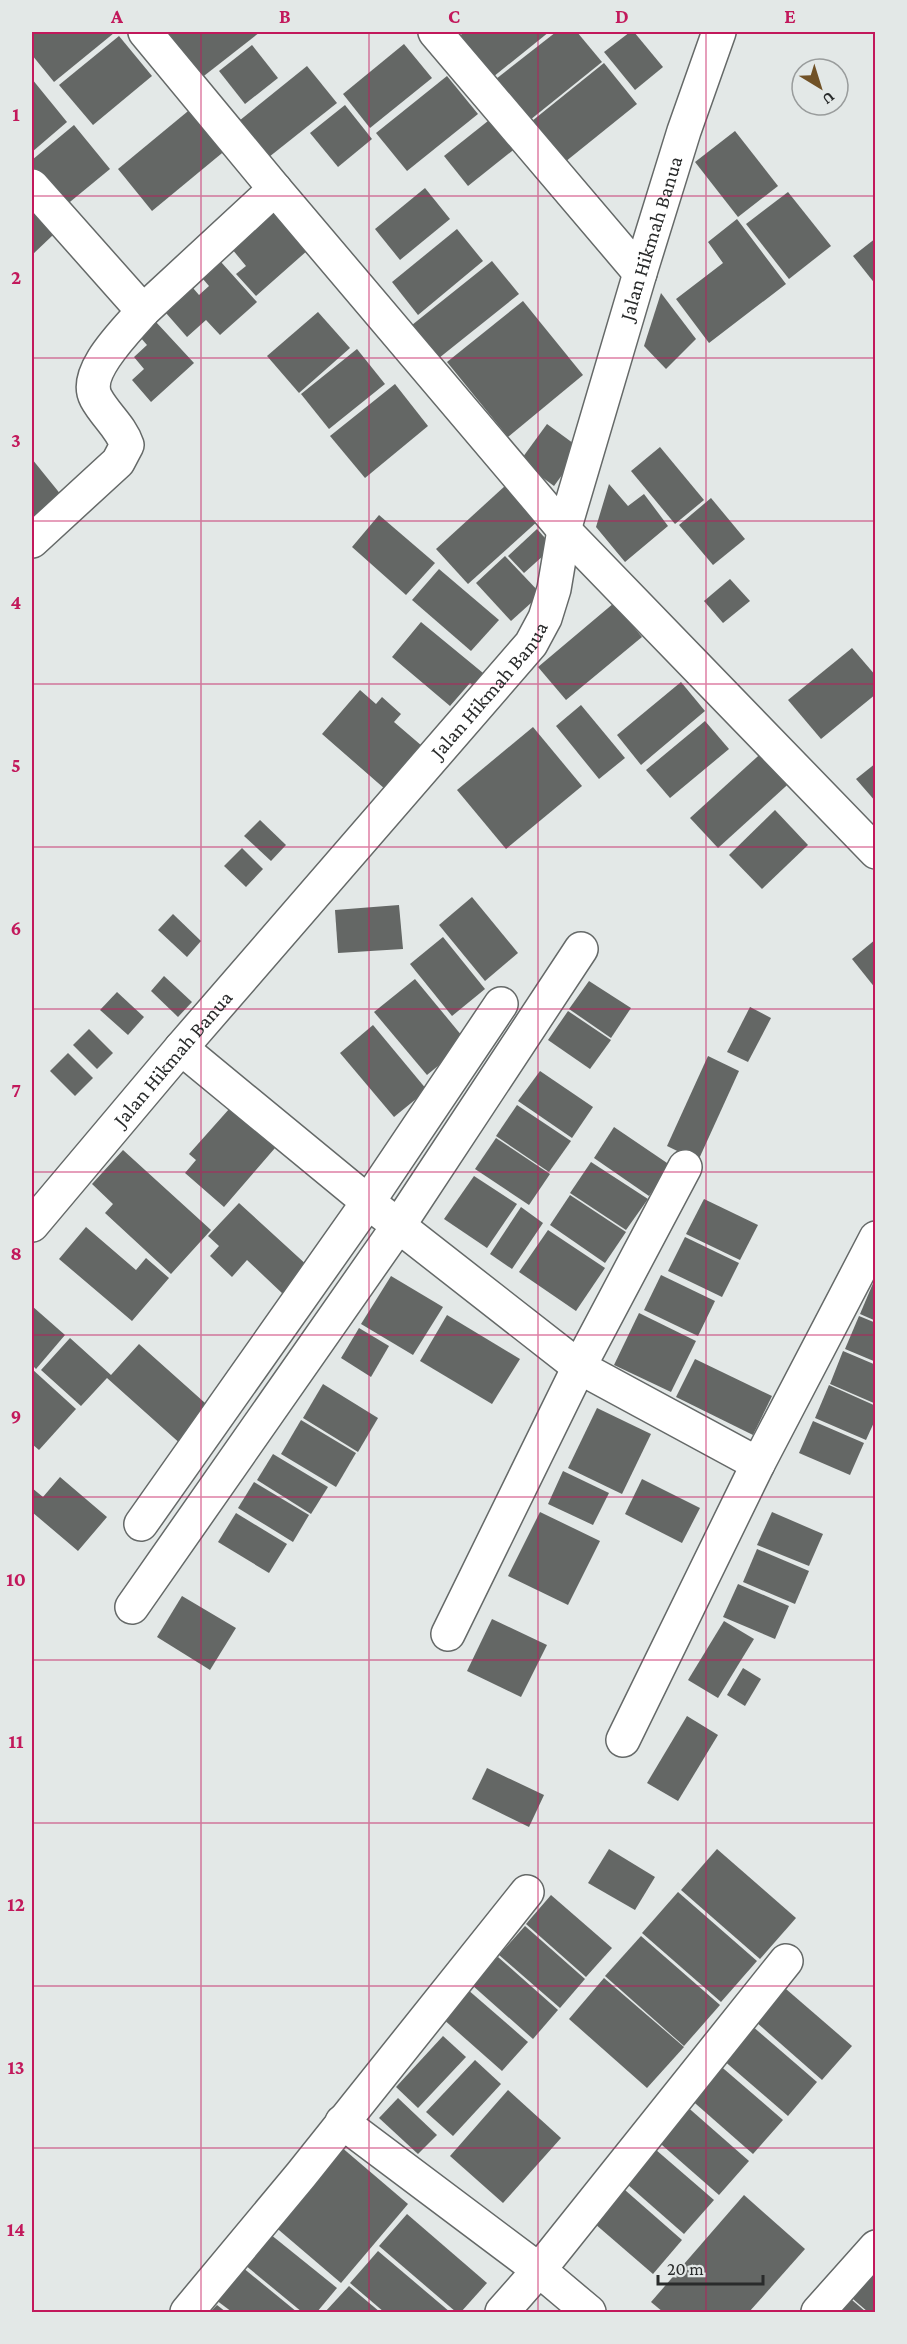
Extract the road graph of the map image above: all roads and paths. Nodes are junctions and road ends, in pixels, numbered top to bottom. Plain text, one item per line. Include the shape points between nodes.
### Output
1 (145, 32) edge
2 (435, 32) edge
3 (719, 32) edge
4 (32, 186) edge
5 (274, 189) junction
6 (640, 273) junction
7 (143, 311) junction
8 (564, 530) junction
9 (32, 541) edge
10 (876, 852) edge
11 (581, 949) dead end
12 (501, 1004) dead end
13 (181, 1048) junction
14 (685, 1167) dead end
15 (368, 1202) junction
16 (32, 1225) edge
17 (399, 1225) junction
18 (876, 1238) edge
19 (579, 1367) junction
20 (758, 1464) junction
21 (141, 1524) dead end
22 (132, 1607) dead end
23 (448, 1634) dead end
24 (623, 1740) dead end
25 (527, 1892) dead end
26 (786, 1961) dead end
27 (342, 2122) junction
28 (876, 2247) edge
29 (539, 2270) junction
30 (187, 2313) edge
31 (502, 2313) edge
32 (589, 2313) edge
33 (818, 2313) edge

1 - 5 street
2 - 6 street
3 - 6 street, Jalan Hikmah Banua
4 - 7 street
5 - 7 street
5 - 8 street
6 - 8 street, Jalan Hikmah Banua
7 - 9 street via 101,362 93,383 95,396 127,445 118,462
8 - 10 street
8 - 13 street, Jalan Hikmah Banua via 554,589 531,644
11 - 17 street
12 - 15 street
13 - 15 street
13 - 16 street, Jalan Hikmah Banua
14 - 19 street
15 - 17 street
15 - 21 street
17 - 19 street
17 - 22 street
18 - 20 street
19 - 20 street
19 - 23 street
20 - 24 street
25 - 27 street
26 - 29 street
27 - 29 street
27 - 30 street
28 - 33 street
29 - 31 street
29 - 32 street

